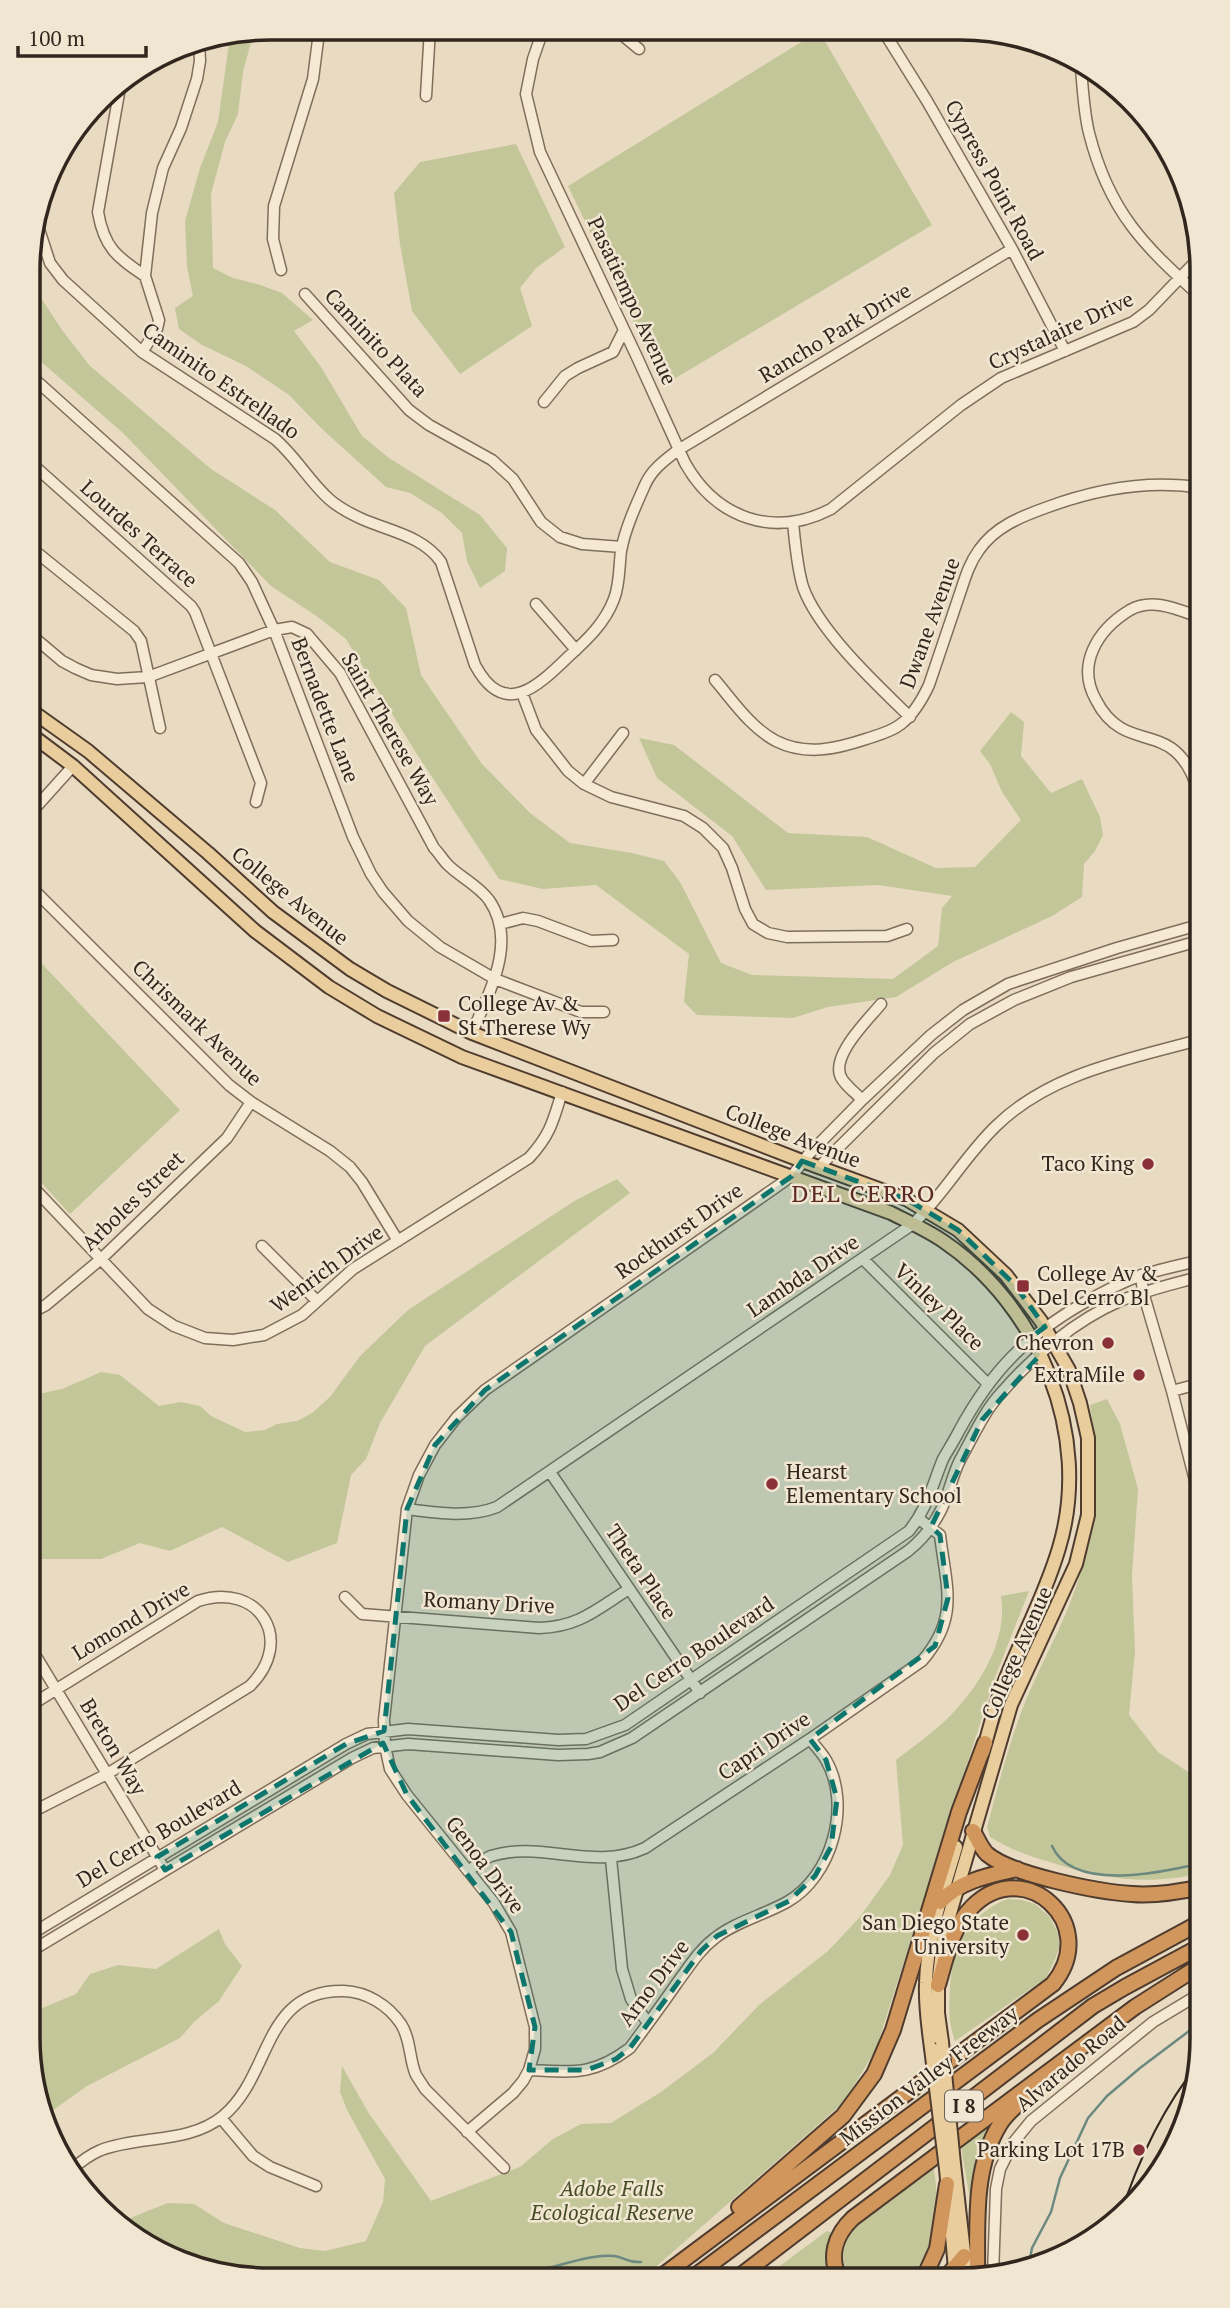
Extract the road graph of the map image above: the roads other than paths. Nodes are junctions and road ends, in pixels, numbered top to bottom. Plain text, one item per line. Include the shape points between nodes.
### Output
1 (318, 40) edge
2 (429, 40) edge
3 (540, 40) edge
4 (628, 40) edge
5 (889, 40) edge
6 (639, 49) dead end
7 (199, 51) edge
8 (1082, 75) edge
9 (426, 96) dead end
10 (118, 98) edge
11 (42, 239) edge
12 (1012, 249) junction
13 (1190, 268) edge
14 (281, 270) dead end
15 (145, 276) junction
16 (1180, 278) junction
17 (1190, 287) edge
18 (305, 294) dead end
19 (625, 330) junction
20 (1065, 351) junction
21 (142, 352) junction
22 (40, 384) edge
23 (544, 402) dead end
24 (678, 450) junction
25 (40, 471) edge
26 (1190, 487) edge
27 (793, 522) junction
28 (622, 547) junction
29 (40, 555) edge
30 (536, 604) dead end
31 (1190, 614) edge
32 (274, 630) junction
33 (40, 642) edge
34 (576, 650) junction
35 (211, 653) junction
36 (148, 677) junction
37 (715, 680) dead end
38 (522, 693) junction
39 (40, 716) edge
40 (909, 717) junction
41 (160, 728) dead end
42 (623, 733) dead end
43 (40, 741) edge
44 (73, 766) junction
45 (1190, 767) edge
46 (584, 784) junction
47 (256, 802) dead end
48 (40, 804) edge
49 (40, 896) edge
50 (500, 924) junction
51 (1190, 927) edge
52 (907, 929) dead end
53 (613, 940) dead end
54 (1190, 943) edge
55 (495, 979) junction
56 (881, 1004) dead end
57 (604, 1012) dead end
58 (472, 1033) junction
59 (1190, 1042) edge
60 (562, 1092) junction
61 (862, 1100) junction
62 (251, 1102) junction
63 (802, 1161) junction
64 (819, 1167) junction
65 (792, 1176) junction
66 (40, 1195) edge
67 (926, 1211) junction
68 (913, 1224) junction
69 (398, 1241) junction
70 (262, 1246) dead end
71 (101, 1259) junction
72 (863, 1259) junction
73 (1189, 1263) edge
74 (1141, 1275) junction
75 (1189, 1279) edge
76 (1143, 1292) junction
77 (317, 1301) junction
78 (40, 1308) edge
79 (1045, 1327) junction
80 (1030, 1338) junction
81 (1055, 1342) junction
82 (1040, 1354) junction
83 (988, 1384) junction
84 (1189, 1386) edge
85 (1172, 1391) junction
86 (1189, 1458) edge
87 (550, 1472) junction
88 (407, 1509) junction
89 (919, 1519) junction
90 (931, 1527) junction
91 (629, 1589) junction
92 (345, 1597) dead end
93 (394, 1617) junction
94 (40, 1662) edge
95 (691, 1681) junction
96 (56, 1689) junction
97 (700, 1693) junction
98 (40, 1699) edge
99 (384, 1731) junction
100 (810, 1739) junction
101 (985, 1743) junction
102 (385, 1746) junction
103 (107, 1774) junction
104 (40, 1808) edge
105 (974, 1831) junction
106 (157, 1857) junction
107 (611, 1859) junction
108 (1017, 1869) junction
109 (165, 1870) junction
110 (468, 1871) junction
111 (958, 1886) junction
112 (1189, 1889) edge
113 (940, 1902) junction
114 (40, 1929) edge
115 (1189, 1929) edge
116 (40, 1946) edge
117 (1189, 1953) edge
118 (1189, 1973) edge
119 (938, 1985) junction
120 (1189, 2001) edge
121 (648, 2023) junction
122 (936, 2045) junction
123 (1080, 2047) junction
124 (529, 2070) junction
125 (221, 2118) junction
126 (467, 2132) junction
127 (78, 2163) edge
128 (950, 2166) junction
129 (504, 2168) dead end
130 (947, 2184) junction
131 (316, 2186) dead end
132 (964, 2256) junction
133 (993, 2265) edge
134 (976, 2267) edge
135 (670, 2268) edge
136 (672, 2268) edge
137 (706, 2268) edge
138 (750, 2268) edge
139 (836, 2268) edge
140 (930, 2268) edge
141 (955, 2268) edge
142 (959, 2268) edge
143 (966, 2268) edge

1 - 14 street via 313,79 274,206 273,239
2 - 9 street
3 - 19 street, Pasatiempo Avenue via 526,94 540,152
4 - 6 street
5 - 12 street, Cypress Point Road
7 - 15 street via 197,79 157,191
8 - 16 street via 1088,130 1102,177 1141,241
10 - 15 street via 98,212 102,231 118,257
11 - 21 street, Caminito Estrellado via 50,263 63,280
12 - 20 street, Cypress Point Road
12 - 24 street, Rancho Park Drive
13 - 16 street, Crystalaire Drive
15 - 21 street via 159,320
16 - 17 street
16 - 20 street, Crystalaire Drive via 1133,322
18 - 28 street, Caminito Plata via 409,410 492,460 513,479 541,522 554,533 582,544
19 - 23 street via 613,352 565,376
19 - 24 street, Pasatiempo Avenue
20 - 27 street, Crystalaire Drive via 1001,378 840,503
21 - 38 street, Caminito Estrellado via 275,439 330,500 360,518 418,541 436,555 482,678 497,690
22 - 32 street, Bernadette Lane via 239,563
24 - 27 street, Pasatiempo Avenue via 697,483 722,506 756,520
24 - 28 street via 646,481
25 - 35 street, Lourdes Terrace via 191,606
26 - 40 street, Dwane Avenue via 1145,484 1077,496 1021,517 996,532 970,565 929,685
27 - 40 street via 803,585 814,611
28 - 34 street via 615,597 600,626
29 - 36 street via 135,631
30 - 34 street
31 - 45 street via 1165,605 1133,608 1110,624 1088,662 1089,688 1104,715 1121,728 1168,746
32 - 35 street, Saint Therese Way
32 - 50 street, Saint Therese Way via 292,627 307,634 340,673 434,848 488,900
32 - 55 street, Bernadette Lane via 371,874 408,921 440,947
33 - 36 street, Saint Therese Way via 62,661 91,675
34 - 38 street via 539,685
35 - 36 street, Saint Therese Way
35 - 47 street, Lourdes Terrace via 261,783
36 - 41 street
37 - 40 street, Dwane Avenue via 756,727 774,740 803,749 826,750 887,733
38 - 46 street via 536,730
39 - 58 main road, College Avenue via 88,751 319,948 387,991
42 - 46 street
43 - 44 main road, College Avenue
44 - 48 street
44 - 60 main road, College Avenue via 255,932 330,988 462,1057
46 - 52 street via 611,797 684,816 703,828 723,848 753,924 768,933 787,937 887,936
49 - 62 street, Chrismark Avenue
50 - 53 street via 523,918 591,941
50 - 55 street
51 - 61 street, Rockhurst Drive via 1008,985 963,1010 931,1035
54 - 64 street via 1071,977 970,1024 934,1053
55 - 57 street, Bernadette Lane via 581,1012
55 - 58 street
56 - 61 street via 842,1054 839,1069 841,1078
58 - 63 main road, College Avenue
59 - 67 street, Lambda Drive via 1088,1071 1038,1093 990,1132
60 - 65 main road, College Avenue
60 - 69 street, Wenrich Drive via 553,1125 529,1158
61 - 63 street, Rockhurst Drive
62 - 69 street, Chrismark Avenue via 350,1167
62 - 71 street, Arboles Street via 227,1138
63 - 64 main road, College Avenue
63 - 65 street, Rockhurst Drive
64 - 67 main road, College Avenue
65 - 68 main road, College Avenue
65 - 88 street, Rockhurst Drive via 485,1390 435,1445
66 - 71 street, Wenrich Drive
67 - 68 street, Lambda Drive
67 - 79 main road, College Avenue via 958,1230 993,1262
68 - 72 street, Lambda Drive
68 - 80 main road, College Avenue via 943,1241 984,1276 1012,1307
69 - 77 street, Wenrich Drive via 353,1269
70 - 77 street
71 - 77 street, Wenrich Drive via 148,1309 205,1338 264,1335 302,1315
71 - 78 street, Arboles Street
72 - 83 street, Vinley Place
72 - 87 street, Lambda Drive
73 - 74 street, Del Cerro Boulevard
74 - 76 street
74 - 79 street, Del Cerro Boulevard
75 - 76 street, Del Cerro Boulevard
76 - 81 street, Del Cerro Boulevard via 1086,1319
76 - 85 street
79 - 80 street, Del Cerro Boulevard
79 - 81 main road, College Avenue
80 - 82 main road, College Avenue
80 - 83 street, Del Cerro Boulevard
81 - 82 street, Del Cerro Boulevard
81 - 105 main road, College Avenue via 1080,1403 1087,1438 1088,1515 1066,1590 1011,1705
82 - 90 street, Del Cerro Boulevard via 1000,1393 982,1420
82 - 101 main road, College Avenue via 1067,1437 1068,1509 1059,1549 999,1696
83 - 89 street, Del Cerro Boulevard via 943,1460
84 - 85 street
85 - 86 street
87 - 88 street, Lambda Drive via 483,1513
87 - 91 street, Theta Place
88 - 93 street, Rockhurst Drive
89 - 90 street
89 - 95 street, Del Cerro Boulevard via 899,1539
90 - 97 street, Del Cerro Boulevard via 908,1552
90 - 100 street, Capri Drive via 940,1535 948,1598 947,1619 935,1646 922,1661
91 - 93 street, Romany Drive via 582,1619 556,1627
91 - 95 street, Theta Place
92 - 93 street, Romany Drive via 362,1614
93 - 99 street, Rockhurst Drive
94 - 96 street, Breton Way
95 - 97 street, Theta Place
95 - 99 street, Del Cerro Boulevard via 625,1725 586,1739
96 - 98 street, Lomond Drive
96 - 103 street, Breton Way
96 - 103 street, Lomond Drive via 198,1601 230,1596 244,1601 266,1621 271,1655 250,1685
97 - 102 street, Del Cerro Boulevard via 632,1738 600,1752 558,1755
99 - 102 street, Genoa Drive
99 - 106 street, Del Cerro Boulevard via 346,1744
100 - 107 street, Capri Drive via 645,1848
100 - 121 street, Arno Drive via 827,1760 834,1780 837,1799 831,1847 815,1875 789,1901 717,1936 701,1951
101 - 113 main road, College Avenue
101 - 135 highway via 959,1812 893,2030 874,2074 829,2129
102 - 109 street, Del Cerro Boulevard via 352,1758
102 - 110 street, Genoa Drive via 390,1769 407,1795
103 - 104 street
103 - 106 street, Breton Way
105 - 108 highway via 986,1853
105 - 111 main road, College Avenue
106 - 109 street, Breton Way
106 - 114 street, Del Cerro Boulevard
107 - 110 street, Capri Drive via 516,1851 489,1857
107 - 121 street via 622,1969 631,1999
108 - 111 highway
108 - 112 highway via 1132,1894
109 - 116 street, Del Cerro Boulevard
110 - 124 street, Genoa Drive via 511,1932 535,2027
111 - 113 highway
111 - 119 main road, College Avenue via 944,1934
113 - 122 main road, College Avenue via 926,1982 926,2009
115 - 137 highway, Mission Valley Freeway / I 8 via 1116,1968 1038,2020
117 - 138 highway, Mission Valley Freeway / I 8 via 1093,2006
118 - 123 highway
119 - 122 main road, College Avenue
119 - 136 highway via 959,1924 990,1894 1004,1889 1028,1891 1062,1915 1070,1946 1053,1984
120 - 133 street, Alvarado Road via 1153,2022 1031,2121 1013,2143 996,2189
121 - 124 street, Arno Drive via 630,2048 602,2066 564,2072
122 - 128 main road, College Avenue, bridge
123 - 134 highway via 1001,2122 986,2152
123 - 139 highway via 843,2227 834,2249
124 - 126 street, Genoa Drive via 513,2093
125 - 126 street via 239,2100 282,2017 294,2005 329,1991 355,1992 391,2012 406,2035 416,2074 425,2089
125 - 127 street via 190,2133 117,2145
125 - 131 street via 253,2156
126 - 129 street
128 - 130 main road, College Avenue
128 - 132 main road, College Avenue
130 - 140 highway
130 - 141 main road, College Avenue
132 - 142 highway
132 - 143 main road, College Avenue

